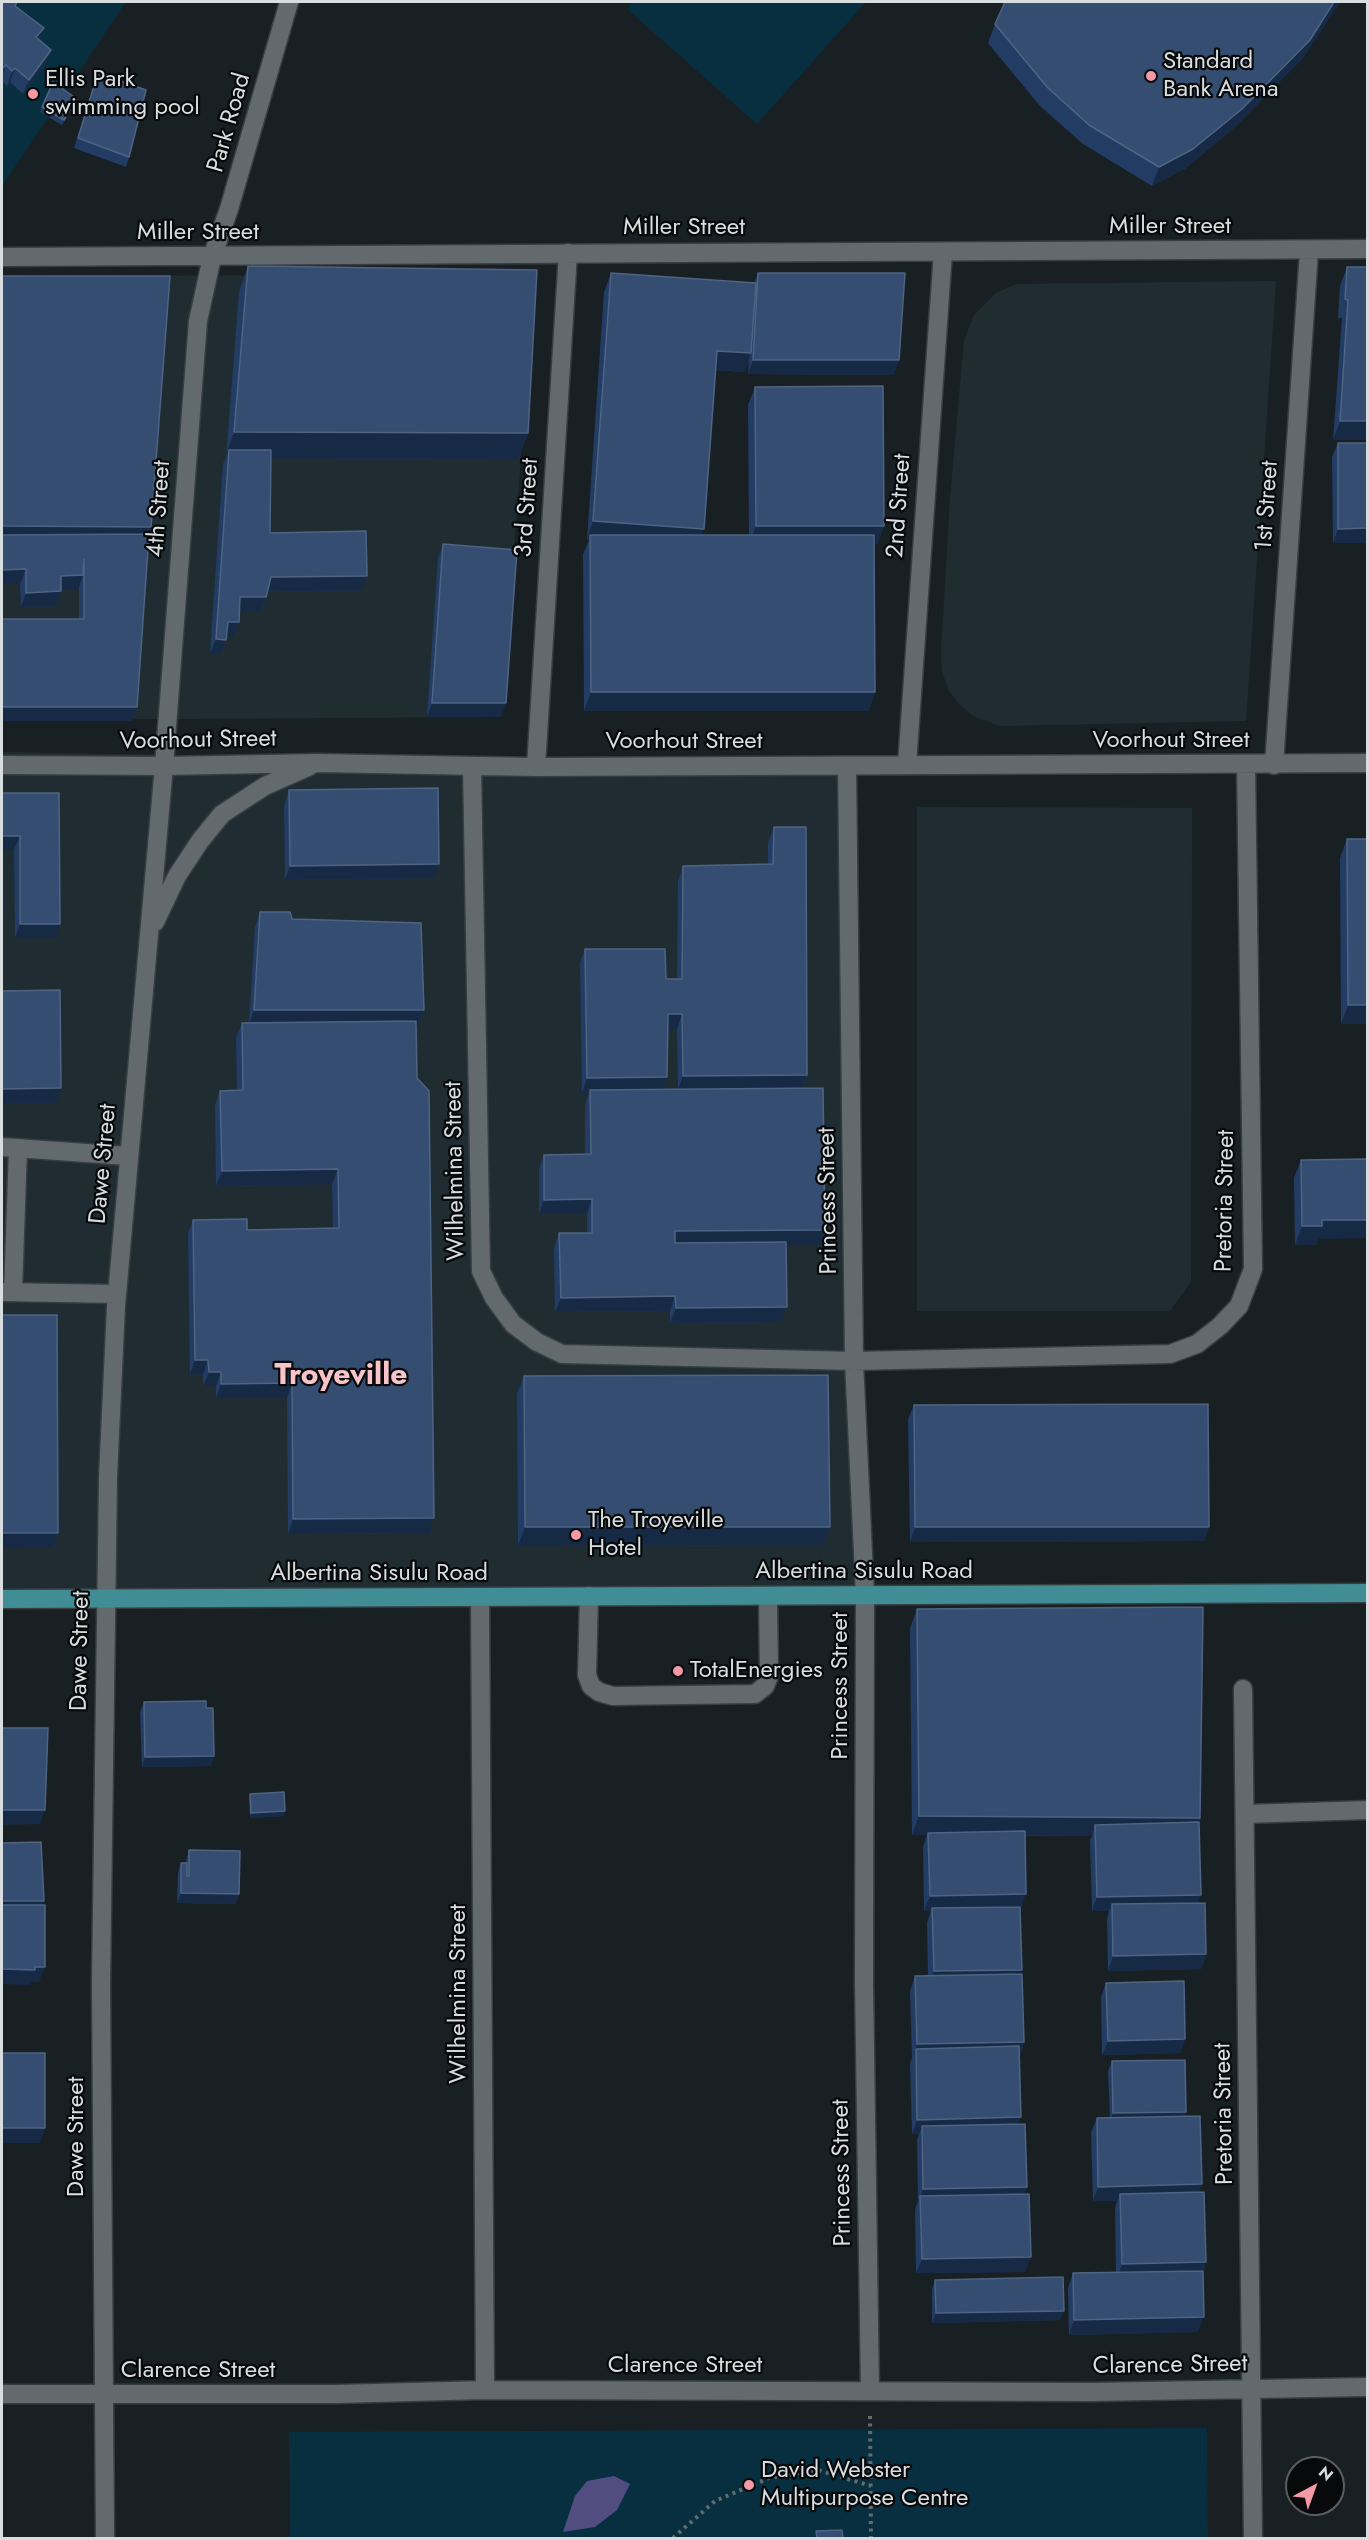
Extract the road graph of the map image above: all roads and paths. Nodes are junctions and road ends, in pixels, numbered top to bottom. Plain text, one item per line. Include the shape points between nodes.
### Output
1 (289, 2) edge
2 (1368, 249) edge
3 (1309, 250) junction
4 (943, 252) junction
5 (568, 253) junction
6 (2, 257) edge
7 (212, 257) junction
8 (317, 763) junction
9 (1368, 763) edge
10 (2, 765) edge
11 (907, 765) junction
12 (1246, 765) junction
13 (1274, 765) junction
14 (164, 766) junction
15 (847, 766) junction
16 (472, 767) junction
17 (536, 767) junction
18 (149, 934) junction
19 (10, 1147) edge
20 (129, 1156) junction
21 (7, 1292) edge
22 (117, 1293) junction
23 (854, 1361) junction
24 (1364, 1592) edge
25 (589, 1596) junction
26 (865, 1596) junction
27 (105, 1597) junction
28 (768, 1597) junction
29 (480, 1598) junction
30 (2, 1599) edge
31 (1243, 1689) dead end
32 (1368, 1810) edge
33 (1245, 1814) junction
34 (1368, 2387) edge
35 (1253, 2388) junction
36 (485, 2390) junction
37 (870, 2391) junction
38 (2, 2394) edge
39 (102, 2396) junction
40 (871, 2486) junction
41 (105, 2538) edge
42 (673, 2538) edge
43 (871, 2538) edge
44 (1253, 2538) edge

1 - 7 street, Park Road
2 - 3 street, Miller Street
3 - 4 street, Miller Street
3 - 13 street, 1st Street
4 - 5 street, Miller Street
4 - 11 street, 2nd Street
5 - 7 street, Miller Street
5 - 17 street, 3rd Street
6 - 7 street, Miller Street
7 - 14 street, 4th Street via 198,321
8 - 14 street, Voorhout Street
8 - 16 street, Voorhout Street
8 - 18 street via 265,786 222,814 177,876
9 - 13 street, Voorhout Street
10 - 14 street, Voorhout Street
11 - 12 street, Voorhout Street
11 - 15 street, Voorhout Street
12 - 13 street, Voorhout Street
12 - 23 street, Pretoria Street via 1253,1269 1239,1306 1197,1344 1170,1354
14 - 18 street, Dawe Street
15 - 17 street, Voorhout Street
15 - 23 street, Princess Street
16 - 17 street, Voorhout Street
16 - 23 street, Wilhelmina Street via 481,1271 494,1298 513,1324 562,1354
18 - 20 street, Dawe Street
19 - 20 street
19 - 21 street
20 - 22 street, Dawe Street
21 - 22 street
22 - 27 street, Dawe Street
23 - 26 street, Princess Street
24 - 26 main road, Albertina Sisulu Road
25 - 28 main road, Albertina Sisulu Road
25 - 28 street via 587,1675 591,1686 613,1696 755,1694 769,1676
25 - 29 main road, Albertina Sisulu Road
26 - 28 main road, Albertina Sisulu Road
26 - 37 street, Princess Street via 864,1981
27 - 29 main road, Albertina Sisulu Road
27 - 30 main road, Albertina Sisulu Road
27 - 39 street, Dawe Street
29 - 36 street, Wilhelmina Street
31 - 33 street, Pretoria Street
32 - 33 street
33 - 35 street, Pretoria Street
34 - 35 street, Clarence Street
35 - 37 street, Clarence Street
35 - 44 street, Pretoria Street
36 - 37 street, Clarence Street
36 - 39 street, Clarence Street
37 - 40 path
38 - 39 street, Clarence Street
39 - 41 street, Dawe Street
40 - 42 path via 818,2470 769,2478 715,2501
40 - 43 path

